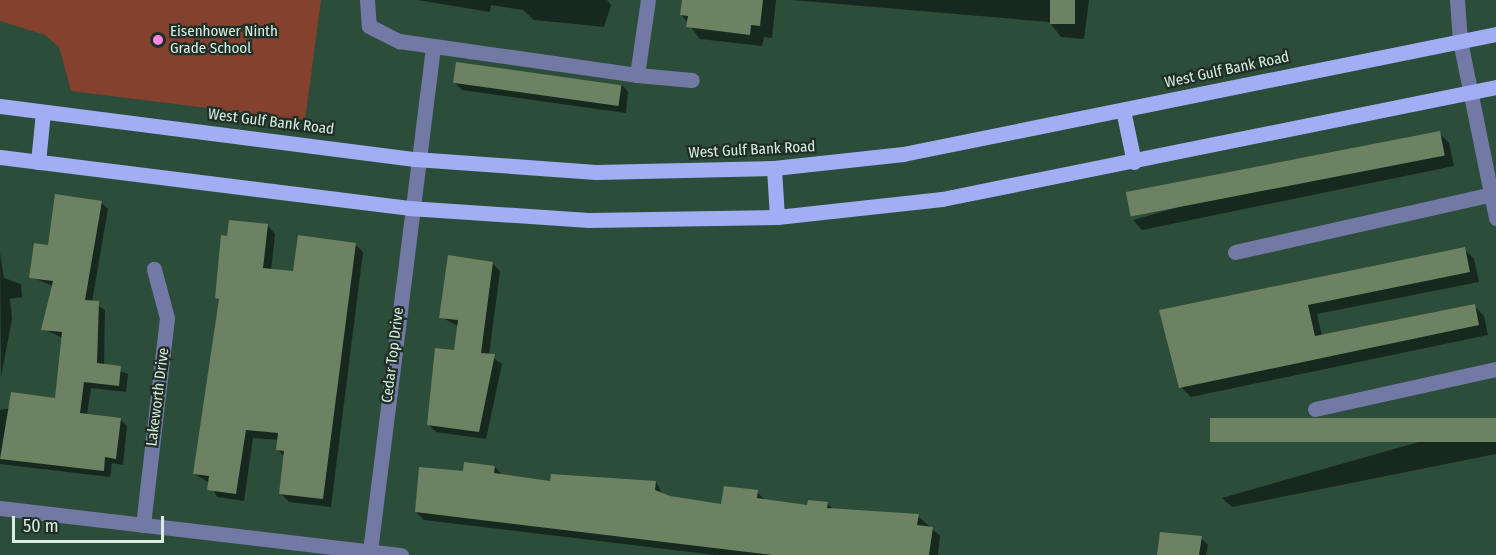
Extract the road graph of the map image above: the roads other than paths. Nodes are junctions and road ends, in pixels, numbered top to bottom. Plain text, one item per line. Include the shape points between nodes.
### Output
1 (367, 0) edge
2 (648, 0) edge
3 (1457, 0) edge
4 (1496, 34) edge
5 (1460, 41) junction
6 (433, 47) junction
7 (637, 75) junction
8 (692, 80) dead end
9 (1496, 87) edge
10 (1470, 93) junction
11 (0, 106) edge
12 (1123, 110) junction
13 (43, 112) junction
14 (0, 157) edge
15 (415, 159) junction
16 (38, 162) junction
17 (1134, 162) junction
18 (774, 168) junction
19 (1493, 193) edge
20 (410, 208) junction
21 (777, 217) junction
22 (1496, 218) edge
23 (1235, 252) dead end
24 (154, 269) dead end
25 (1496, 369) edge
26 (1315, 408) dead end
27 (0, 508) edge
28 (143, 525) junction
29 (370, 551) junction
30 (401, 555) edge

1 - 6 street via 369,26 399,41
2 - 7 street
3 - 5 street
4 - 5 main road, West Gulf Bank Road
5 - 10 street
5 - 12 main road, West Gulf Bank Road
6 - 7 street
6 - 15 street, Cedar Top Drive
7 - 8 street
9 - 10 main road
10 - 17 main road
10 - 19 street
11 - 13 main road, West Gulf Bank Road
12 - 17 main road
12 - 18 main road, West Gulf Bank Road via 903,154
13 - 15 main road, West Gulf Bank Road
13 - 16 main road
14 - 16 main road
15 - 18 main road, West Gulf Bank Road via 596,172
15 - 20 street, Cedar Top Drive
16 - 20 main road
17 - 21 main road via 942,199
18 - 21 main road
19 - 22 street
19 - 23 street
20 - 21 main road via 589,220
20 - 29 street, Cedar Top Drive
24 - 28 street, Lakeworth Drive via 167,318
25 - 26 street
27 - 28 street
28 - 29 street
29 - 30 street

